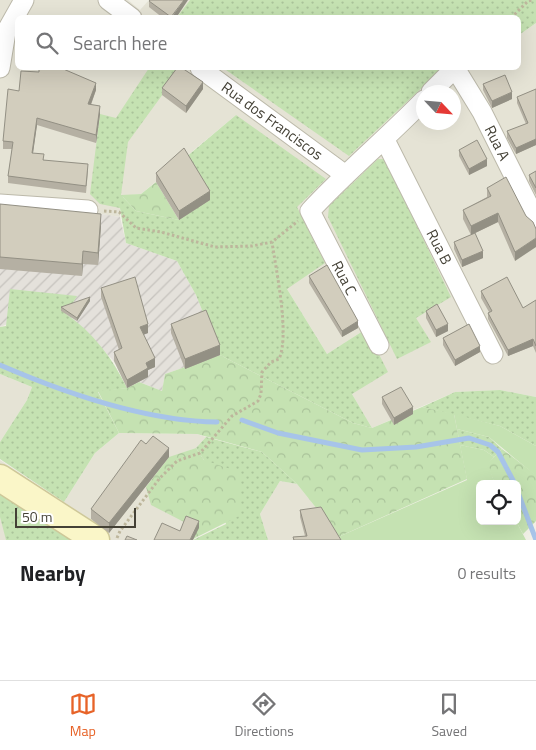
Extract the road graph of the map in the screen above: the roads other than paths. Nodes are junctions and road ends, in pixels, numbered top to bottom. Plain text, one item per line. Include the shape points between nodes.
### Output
1 (24, 0) edge
2 (108, 0) edge
3 (16, 15) edge
4 (128, 15) edge
5 (15, 16) edge
6 (0, 68) edge
7 (203, 70) edge
8 (453, 70) edge
9 (456, 70) edge
10 (438, 85) edge
11 (416, 108) edge
12 (385, 140) junction
13 (344, 174) junction
14 (0, 204) edge
15 (88, 210) road end
16 (536, 220) edge
17 (379, 345) dead end
18 (493, 354) dead end
19 (0, 478) edge
20 (96, 540) edge

1 - 3 street
2 - 4 street
5 - 6 street via 6,32
7 - 13 street, Rua dos Franciscos
8 - 10 street
9 - 16 street, Rua A via 482,112
11 - 12 street
12 - 13 street
12 - 18 street, Rua B
13 - 17 street, Rua C via 310,211
14 - 15 street
19 - 20 street

